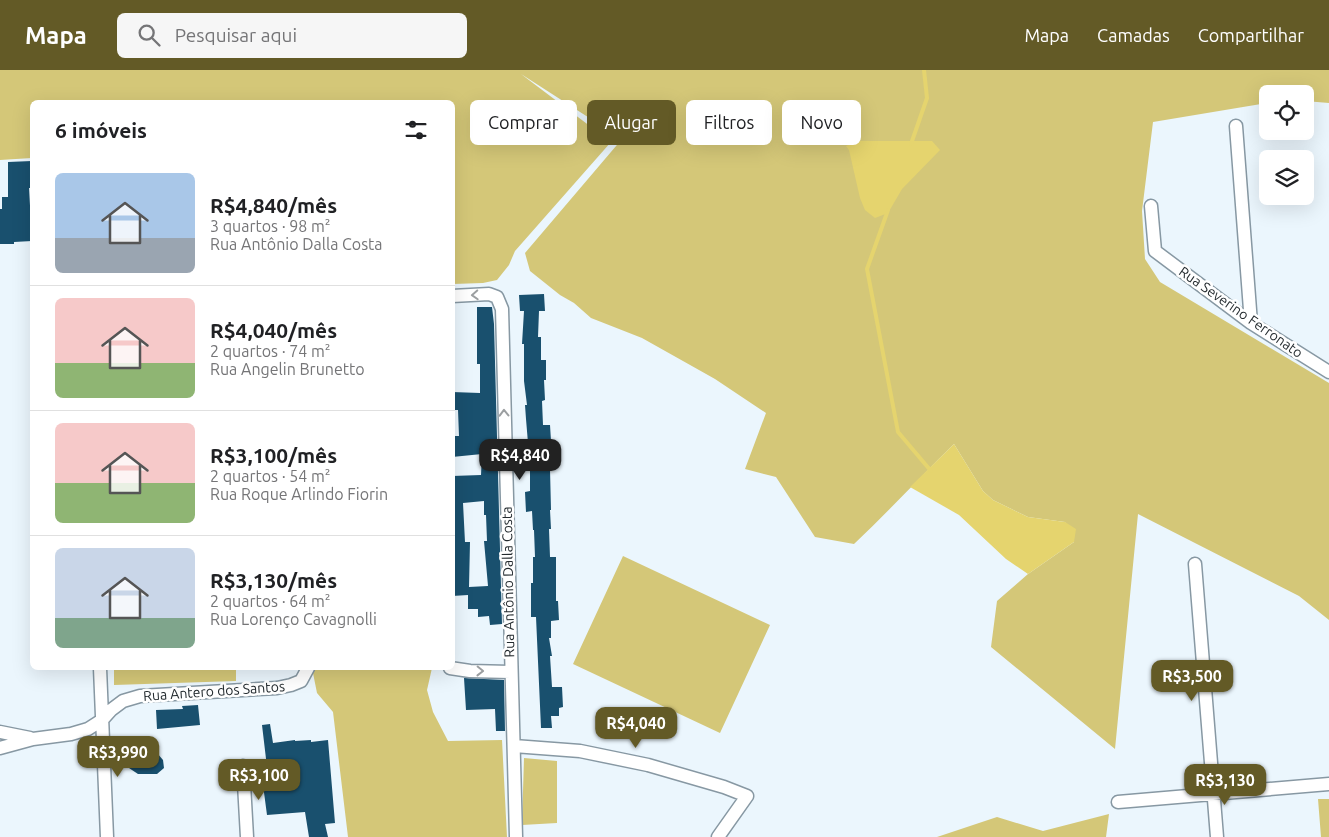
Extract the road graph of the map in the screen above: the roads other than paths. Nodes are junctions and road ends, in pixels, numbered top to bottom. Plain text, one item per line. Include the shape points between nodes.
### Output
1 (1236, 126) dead end
2 (1151, 206) dead end
3 (455, 296) edge
4 (1251, 323) junction
5 (1329, 372) edge
6 (1195, 564) dead end
7 (455, 669) edge
8 (100, 670) edge
9 (307, 670) edge
10 (511, 672) junction
11 (102, 720) junction
12 (0, 732) edge
13 (33, 739) junction
14 (514, 746) junction
15 (0, 748) edge
16 (244, 766) dead end
17 (1329, 784) edge
18 (1214, 794) junction
19 (1118, 802) dead end
20 (107, 837) edge
21 (247, 837) edge
22 (516, 837) edge
23 (718, 837) edge
24 (1216, 837) edge

1 - 4 street
2 - 4 street, Rua Severino Ferronato via 1155,251
10 -> 3 street, Rua Antônio Dalla Costa via 502,309 497,297 489,294
4 - 5 street, Rua Severino Ferronato
6 - 18 street
7 -> 10 street
8 - 11 street
9 - 11 street, Rua Antero dos Santos via 301,681 291,686 140,696 123,701
10 - 14 street, Rua Antônio Dalla Costa
11 - 13 street, Rua Antero dos Santos via 71,734
11 - 20 street
12 - 13 street, Rua Antero dos Santos
13 - 15 street, Rua Antero dos Santos
14 - 22 street, Rua Antônio Dalla Costa
14 - 23 street via 580,751 638,763 747,796
16 - 21 street
17 - 18 street
18 - 19 street
18 - 24 street

